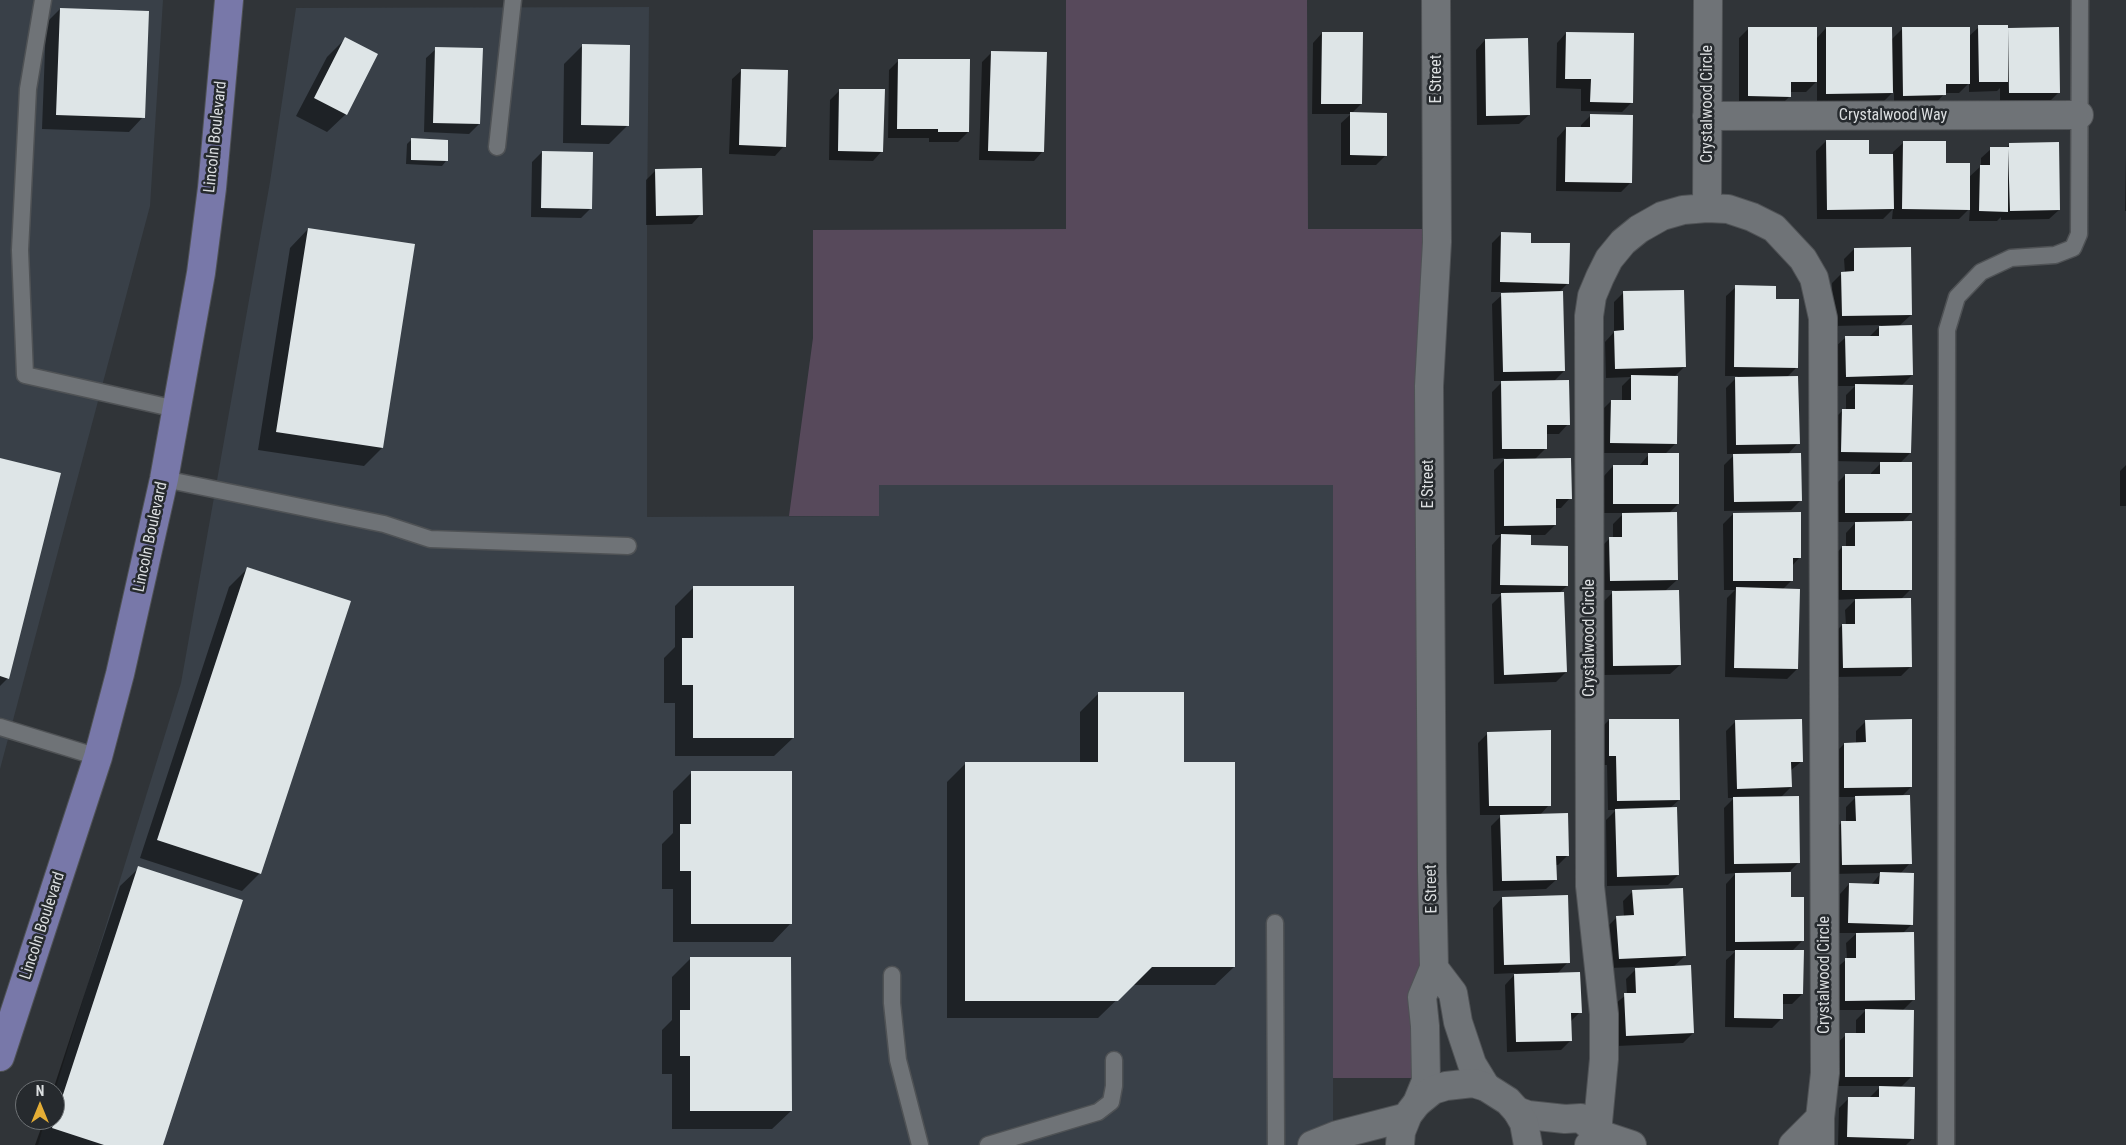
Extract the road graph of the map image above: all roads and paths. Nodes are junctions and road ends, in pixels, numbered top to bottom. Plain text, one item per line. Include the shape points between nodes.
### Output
1 (43, 0) edge
2 (229, 0) edge
3 (513, 0) edge
4 (1436, 0) edge
5 (1708, 0) edge
6 (2080, 0) edge
7 (2079, 115) junction
8 (1707, 116) junction
9 (497, 148) dead end
10 (1707, 208) junction
11 (176, 409) junction
12 (164, 479) junction
13 (628, 546) dead end
14 (0, 727) edge
15 (98, 757) junction
16 (1275, 923) dead end
17 (1434, 968) junction
18 (892, 975) dead end
19 (0, 1057) edge
20 (1114, 1060) dead end
21 (1486, 1087) junction
22 (1412, 1110) junction
23 (1517, 1111) junction
24 (1820, 1132) edge
25 (1594, 1139) edge
26 (920, 1145) edge
27 (988, 1145) edge
28 (1276, 1145) edge
29 (1312, 1145) edge
30 (1400, 1145) edge
31 (1528, 1145) edge
32 (1632, 1145) edge
33 (1793, 1145) edge
34 (1946, 1145) edge

1 - 11 lane via 28,89 20,250 25,375
2 - 11 main road, Lincoln Boulevard via 212,188
3 - 9 lane
4 - 17 street, E Street via 1437,242 1429,386
5 - 8 street, Crystalwood Circle
6 - 7 lane
7 - 8 street, Crystalwood Way
7 - 34 lane via 2079,234 2073,248 2055,255 2011,258 1981,272 1957,297 1947,330
8 - 10 street, Crystalwood Circle
10 - 24 street, Crystalwood Circle via 1752,217 1774,228 1803,259 1814,278 1823,318 1825,1073
10 - 25 street, Crystalwood Circle via 1662,216 1623,242 1600,277 1592,296 1589,316 1590,886 1604,1014 1604,1059
11 - 12 main road, Lincoln Boulevard
12 - 13 lane via 384,524 430,539
12 - 15 main road, Lincoln Boulevard
14 - 15 lane
15 - 19 main road, Lincoln Boulevard
16 - 28 lane
17 - 21 street via 1453,993 1458,1022 1472,1064
17 - 22 street, E Street via 1422,997 1426,1081
18 - 26 lane via 898,1060
20 - 27 lane via 1112,1102 1098,1112
21 - 22 street via 1473,1083 1433,1090
21 - 23 street
22 - 29 street
22 - 30 street, E Street via 1401,1132
23 - 25 street via 1528,1115 1581,1118
23 - 31 street via 1524,1123
24 - 33 street, Crystalwood Circle
25 - 32 street

